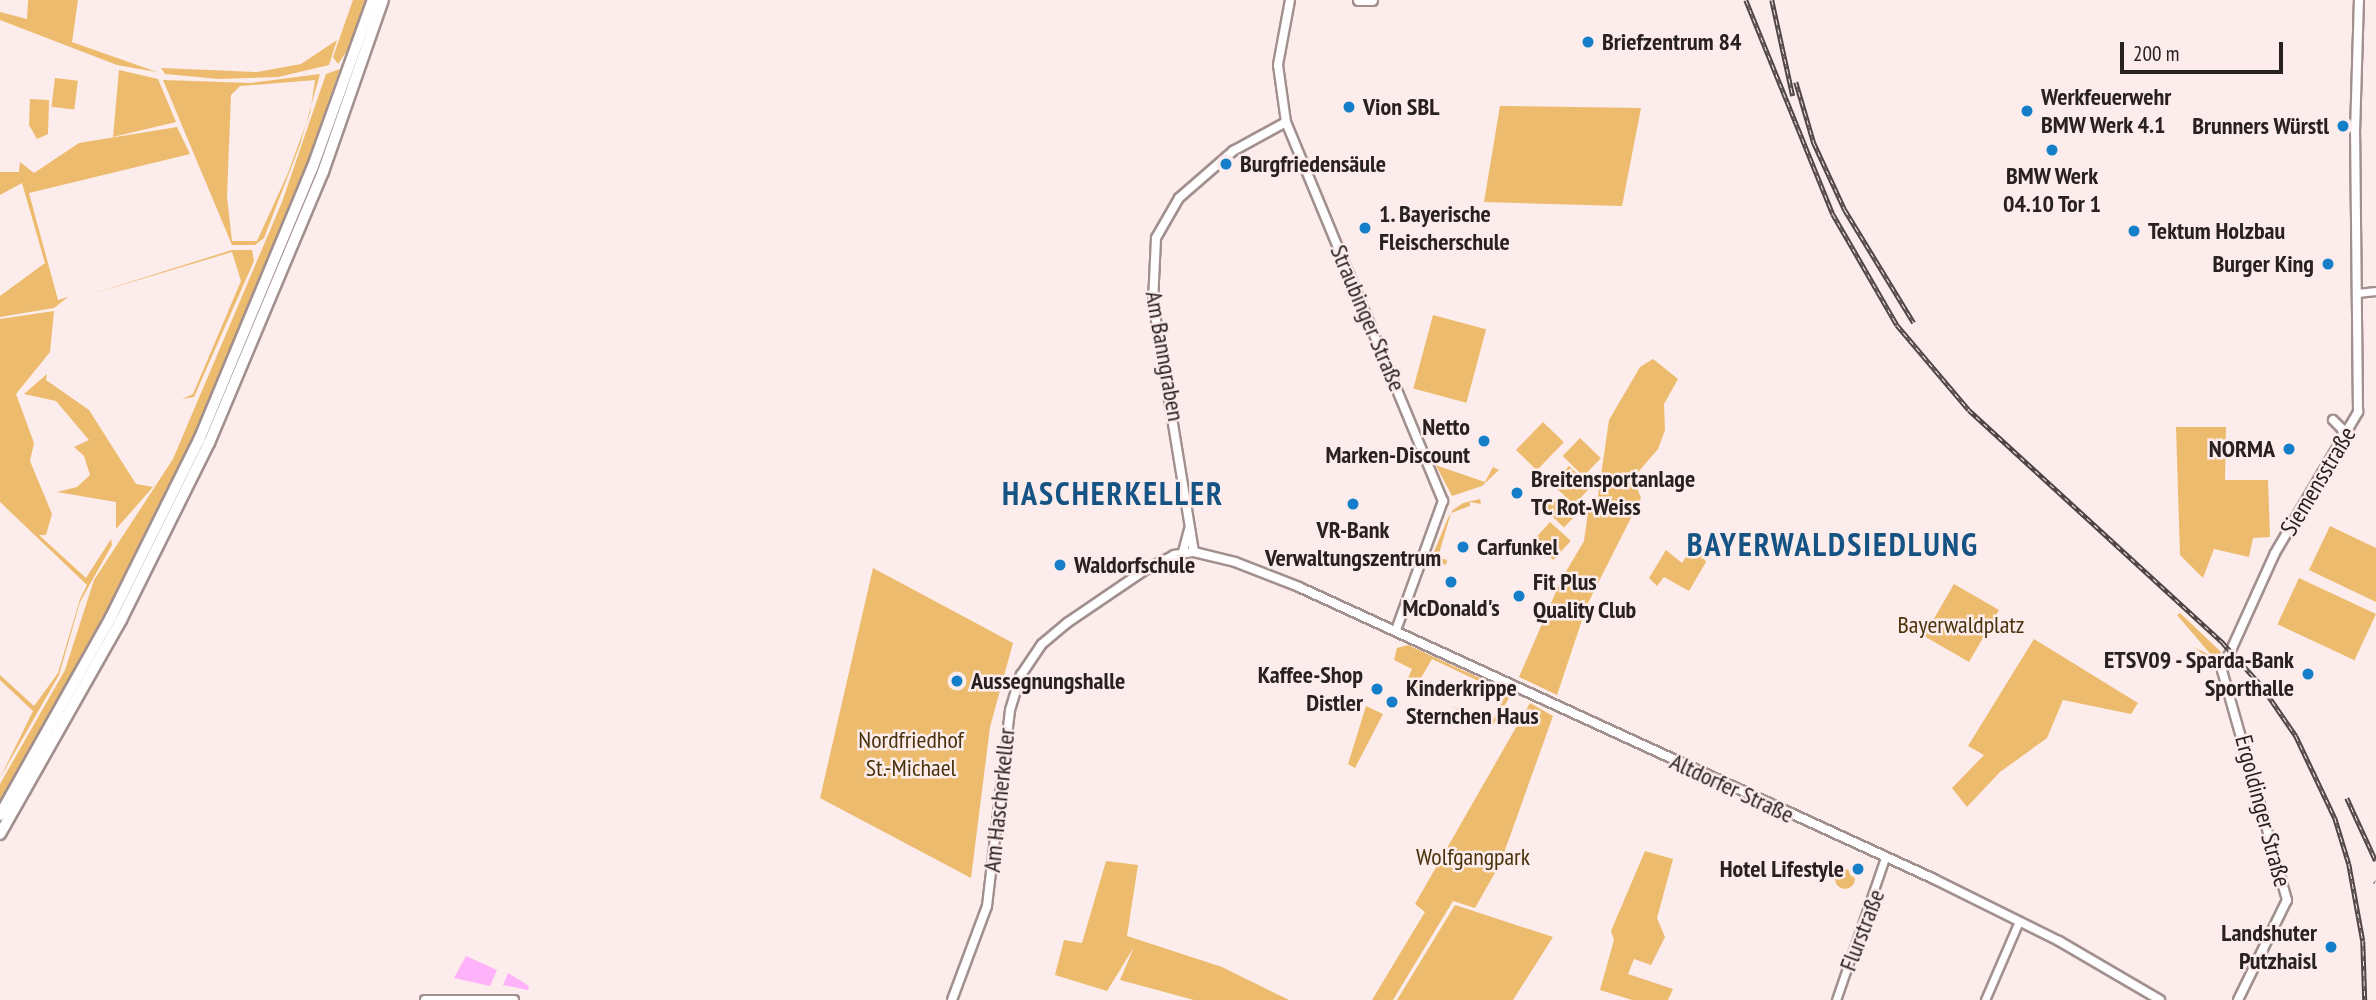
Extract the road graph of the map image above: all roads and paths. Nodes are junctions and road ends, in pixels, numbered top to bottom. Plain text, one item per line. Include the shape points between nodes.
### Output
1 (371, 0) edge
2 (383, 0) edge
3 (1290, 0) edge
4 (1359, 0) edge
5 (1370, 0) edge
6 (2359, 0) edge
7 (359, 55) junction
8 (354, 72) junction
9 (1286, 122) junction
10 (2376, 291) edge
11 (2357, 293) junction
12 (2333, 420) dead end
13 (2344, 440) junction
14 (1189, 526) junction
15 (1195, 542) junction
16 (1183, 552) junction
17 (1194, 552) junction
18 (1209, 553) junction
19 (1299, 587) joint
20 (1396, 630) junction
21 (2227, 655) joint
22 (0, 815) edge
23 (0, 834) edge
24 (1885, 858) junction
25 (2019, 921) junction
26 (953, 999) edge
27 (425, 1000) edge
28 (514, 1000) edge
29 (1836, 1000) edge
30 (1985, 1000) edge
31 (2160, 1000) edge
32 (2238, 1000) edge

1 - 7 highway
2 - 7 highway
3 - 9 main road, Straubinger Straße via 1278,65
4 - 5 main road
6 - 11 main road, Siemensstraße
7 - 8 highway
8 - 22 highway via 199,440 111,617
8 - 23 highway via 274,296 209,443 121,620
9 - 14 main road, Am Banngraben via 1233,151 1180,198 1156,239 1153,302
9 - 20 main road, Straubinger Straße via 1443,501
10 - 11 street
11 - 13 main road, Siemensstraße via 2358,412
12 - 13 main road via 2342,429
13 - 21 main road, Siemensstraße via 2275,553
14 - 15 main road, Am Banngraben
14 - 16 main road, Am Banngraben
15 - 17 main road, Am Banngraben
15 - 18 main road
16 - 17 main road, Am Hascherkeller
16 - 26 main road, Am Hascherkeller via 1145,570 1052,634 1021,675 1010,710 987,906
17 - 18 main road, Am Hascherkeller
18 - 19 main road, Am Hascherkeller
19 - 20 main road, Altdorfer Straße
20 - 24 main road, Altdorfer Straße
21 - 32 main road, Ergoldinger Straße via 2223,679 2287,900
24 - 25 main road, Altdorfer Straße
24 - 29 street, Flurstraße
25 - 30 street
25 - 31 main road, Altdorfer Straße
27 - 28 main road

